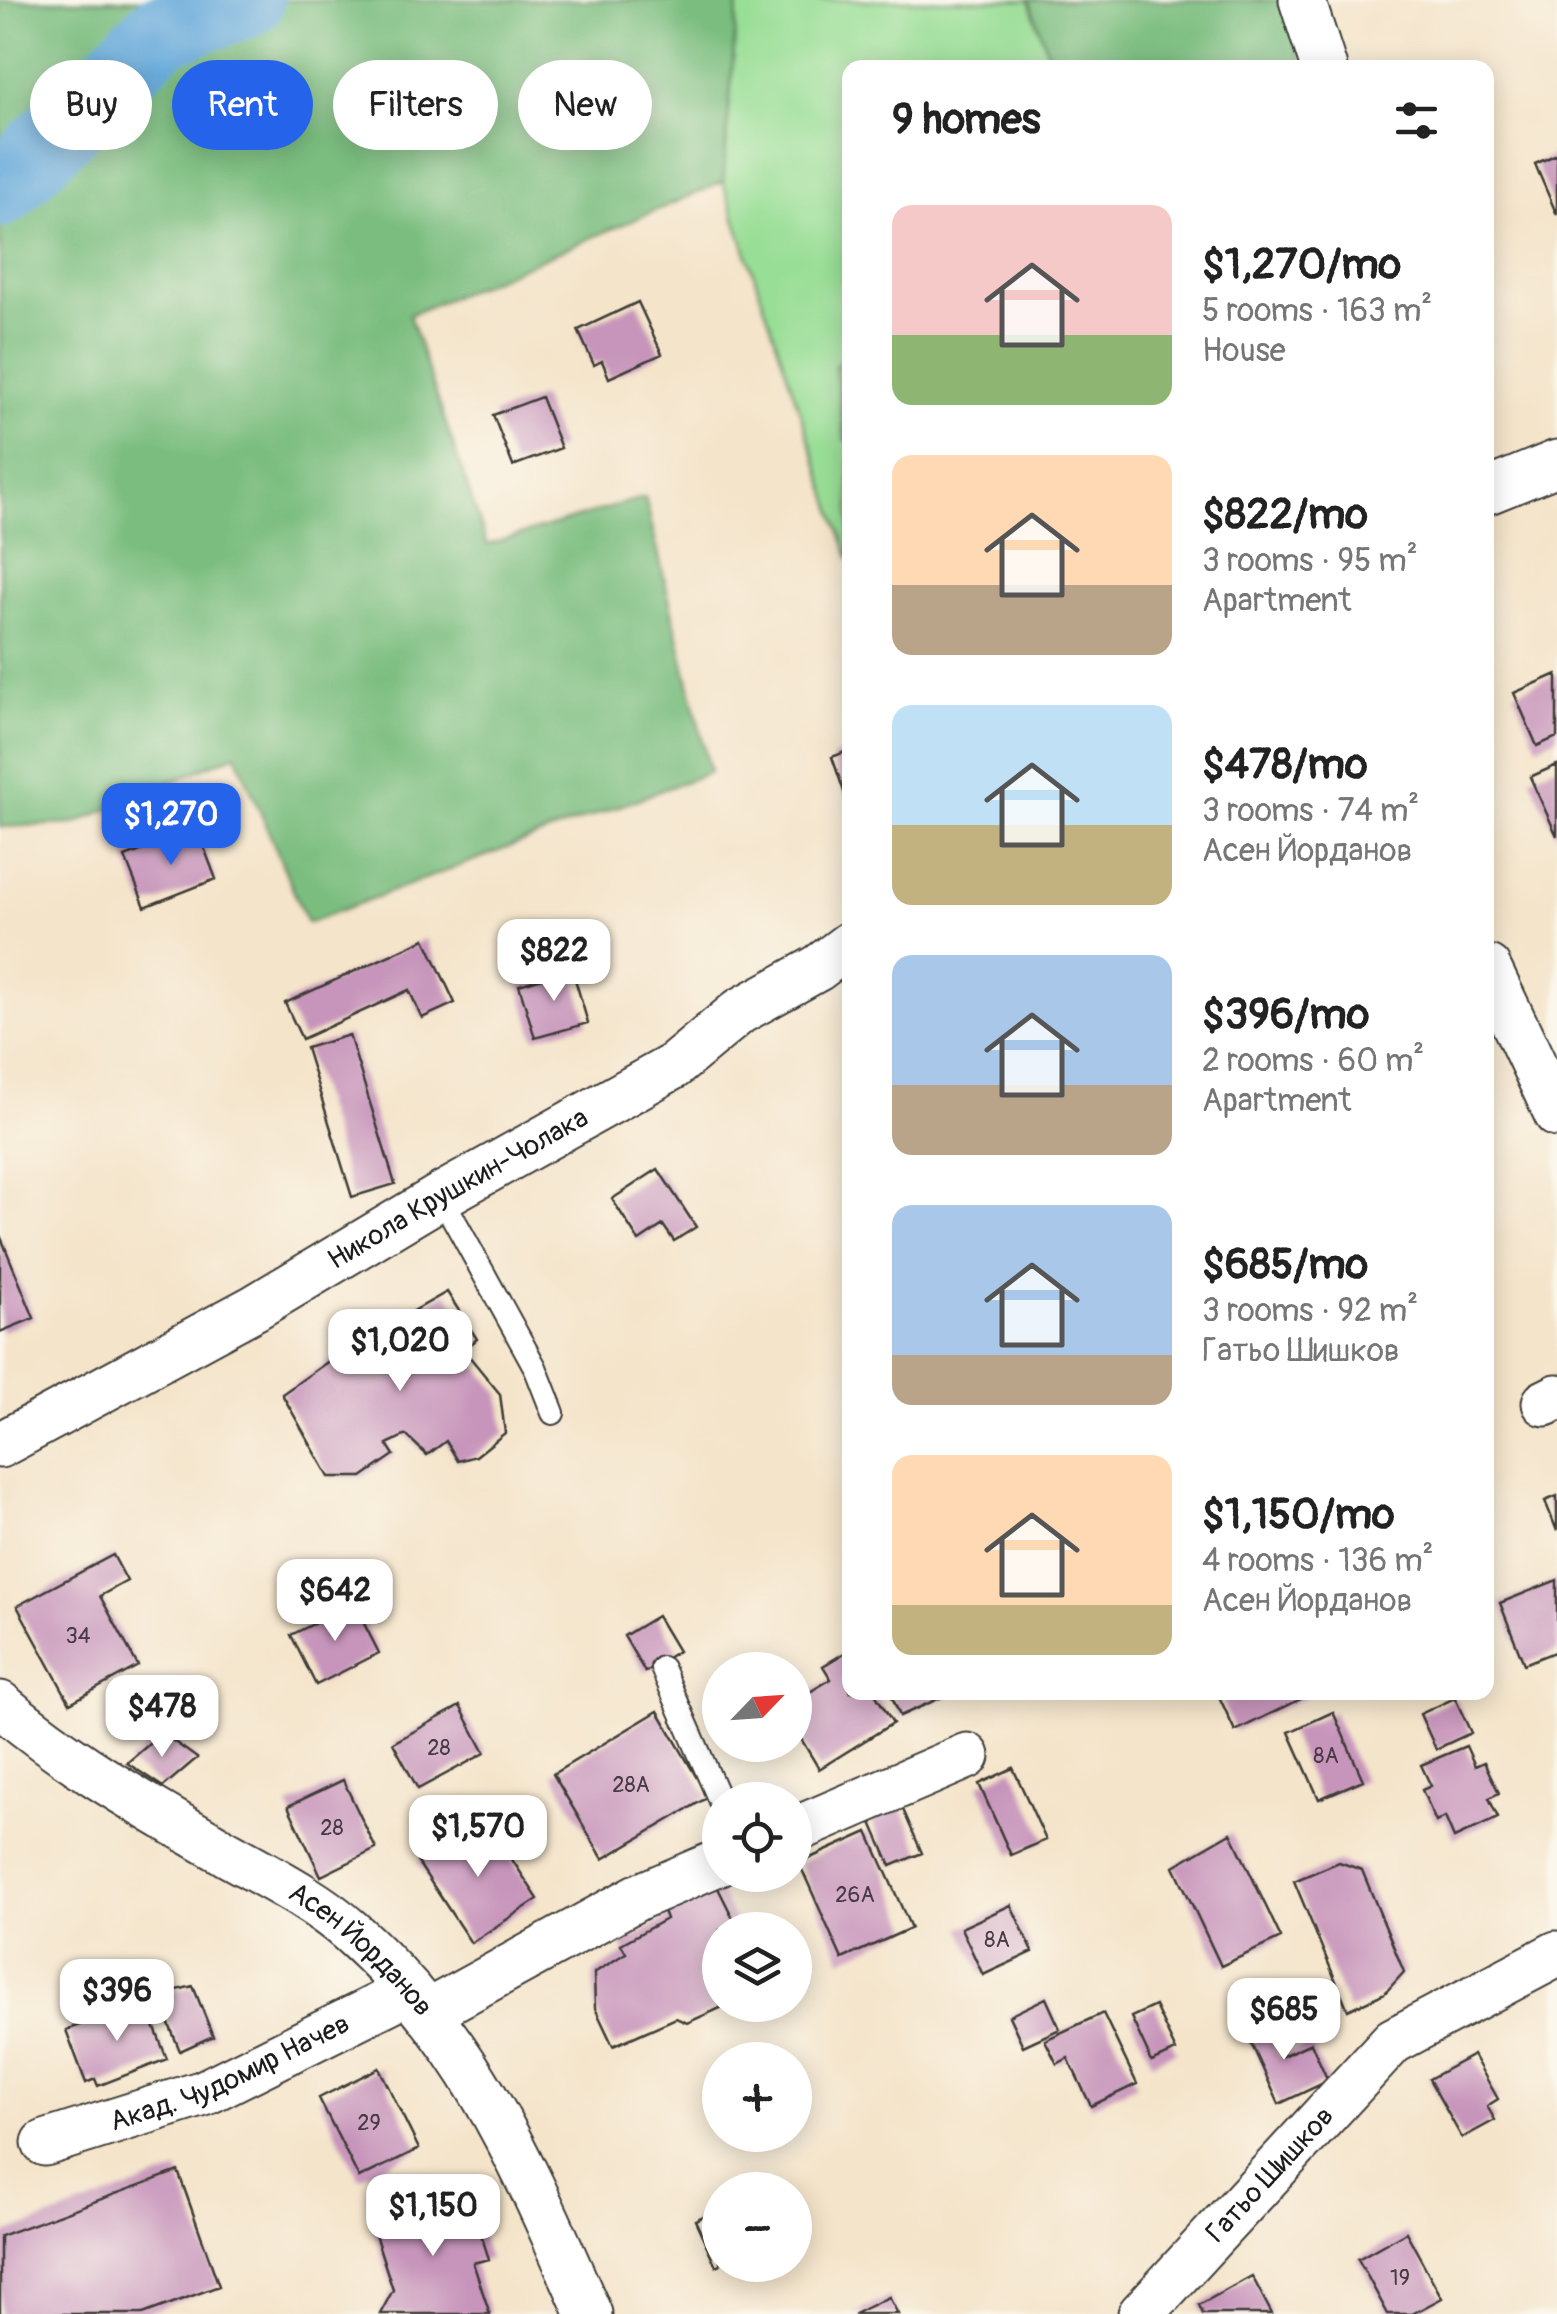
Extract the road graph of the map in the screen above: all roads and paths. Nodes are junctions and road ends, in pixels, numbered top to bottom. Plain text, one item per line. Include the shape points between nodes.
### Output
1 (1302, 0) edge
2 (1321, 60) edge
3 (1557, 463) edge
4 (1494, 486) edge
5 (842, 950) edge
6 (1494, 981) edge
7 (1557, 1114) edge
8 (441, 1196) junction
9 (552, 1413) dead end
10 (0, 1445) edge
11 (662, 1668) dead end
12 (0, 1704) edge
13 (967, 1756) dead end
14 (712, 1782) edge
15 (812, 1823) edge
16 (702, 1869) edge
17 (1557, 1954) edge
18 (419, 2001) junction
19 (46, 2143) dead end
20 (589, 2314) edge
21 (1142, 2314) edge

1 - 2 street
3 - 4 street
5 - 8 street, Никола Крушкин-Чолака via 740,1011 674,1066
6 - 7 street
8 - 9 lane via 535,1367
8 - 10 street, Никола Крушкин-Чолака via 254,1308
11 - 14 lane
12 - 18 street, Асен Йорданов via 62,1755 348,1930
13 - 15 street
16 - 18 street, Акад. Чудомир Начев
17 - 21 street, Гатьо Шишков via 1393,2040
18 - 19 street, Акад. Чудомир Начев via 204,2093
18 - 20 street, Асен Йорданов via 512,2139

